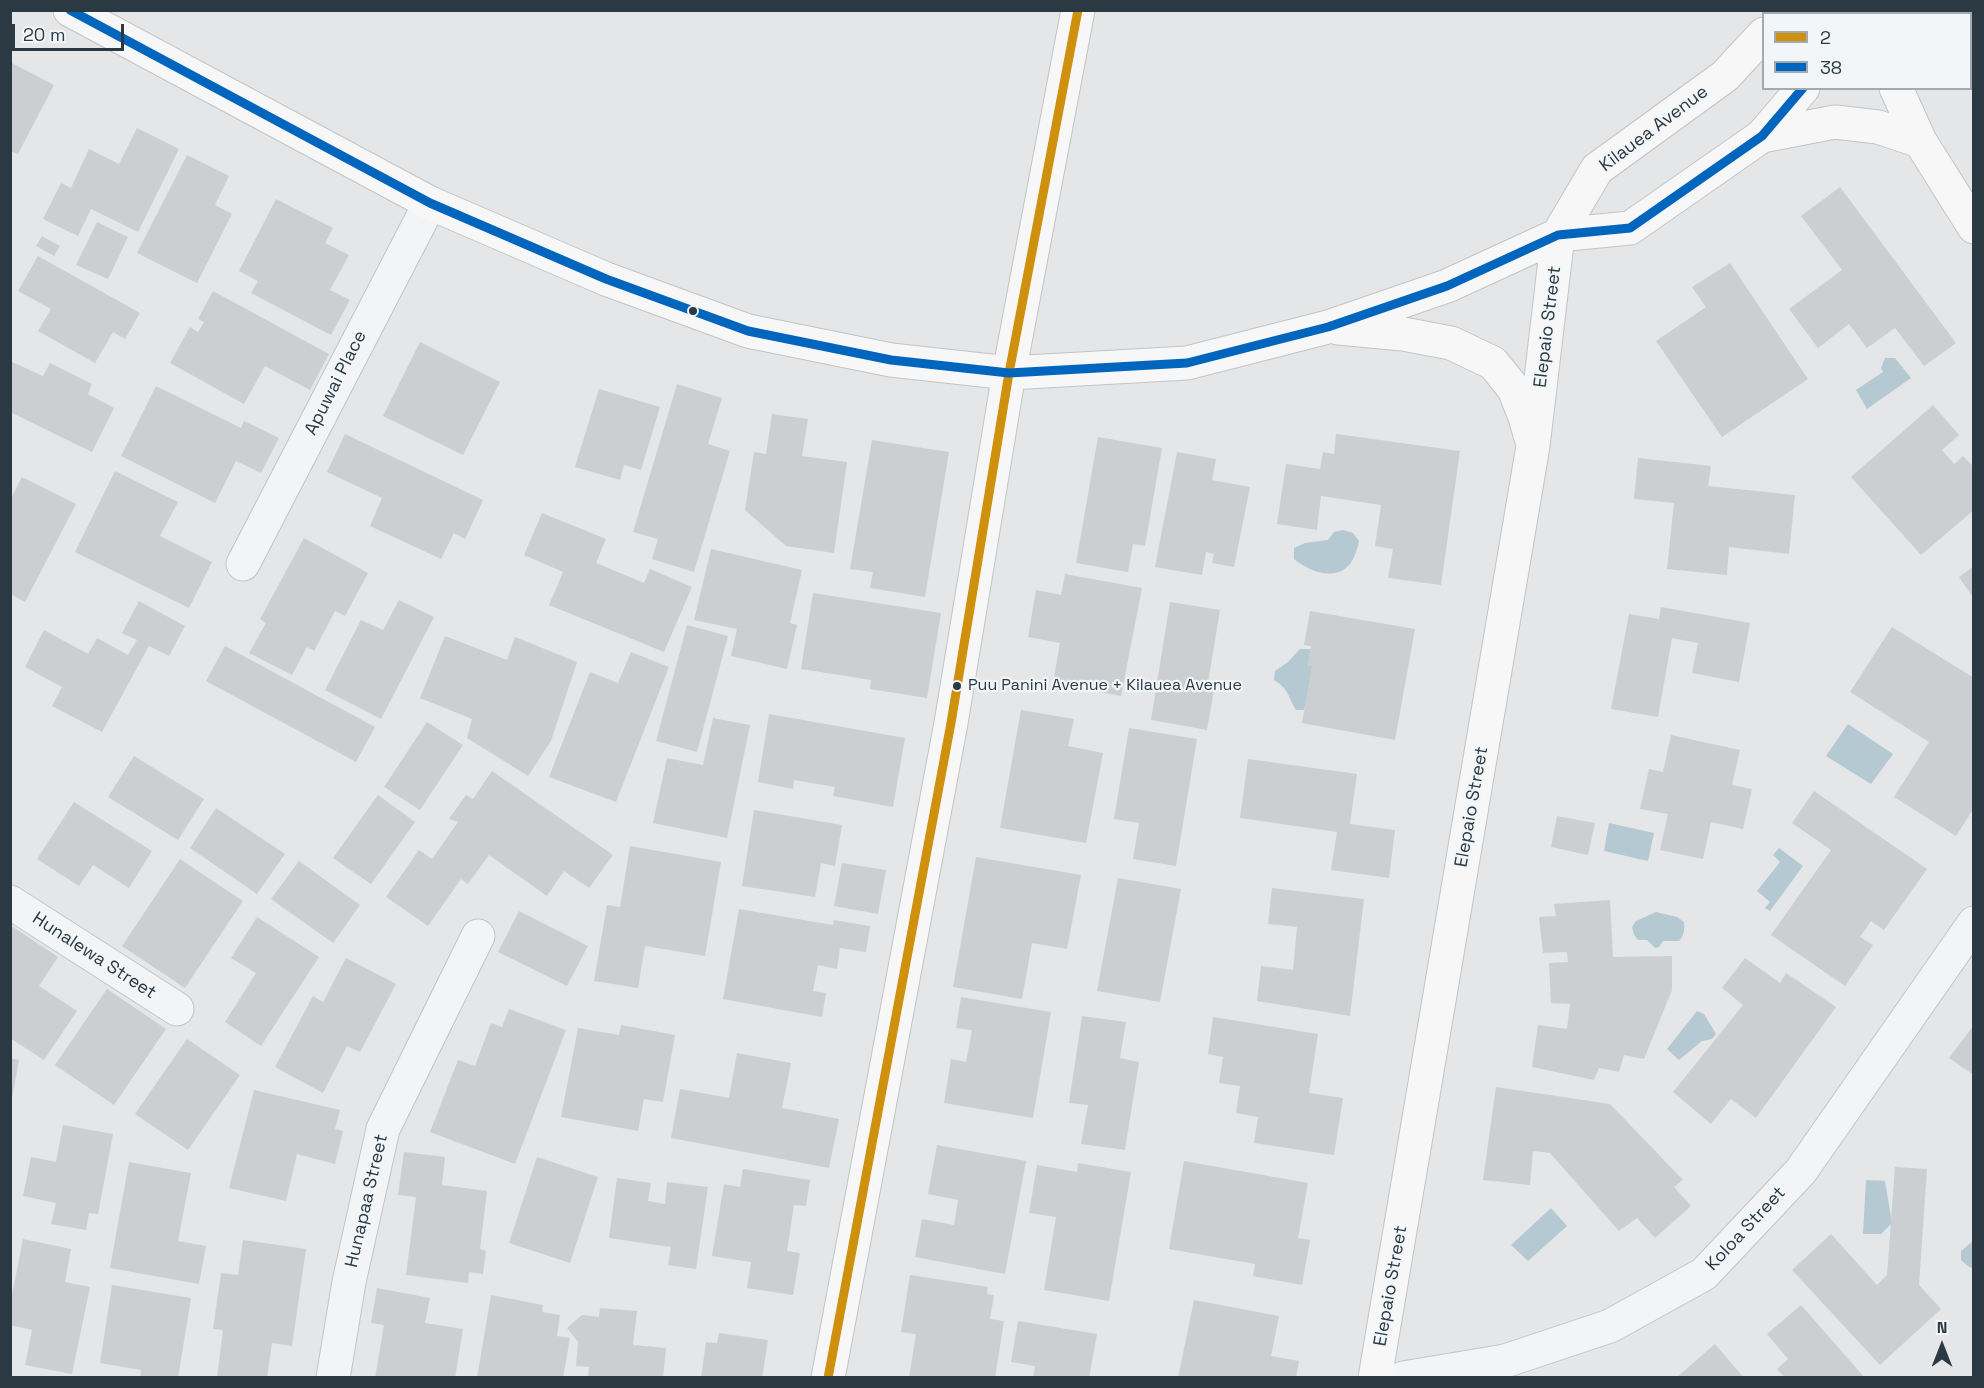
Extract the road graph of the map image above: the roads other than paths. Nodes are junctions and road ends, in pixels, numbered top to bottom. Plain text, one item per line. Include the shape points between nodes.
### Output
1 (70, 10) edge
2 (1078, 10) edge
3 (1762, 36) edge
4 (1801, 90) edge
5 (1897, 90) edge
6 (1762, 136) junction
7 (1920, 141) junction
8 (430, 203) junction
9 (1974, 227) edge
10 (1558, 235) junction
11 (1328, 327) junction
12 (1009, 373) junction
13 (1533, 446) junction
14 (243, 564) dead end
15 (10, 902) edge
16 (1974, 922) edge
17 (478, 936) dead end
18 (177, 1009) dead end
19 (333, 1377) edge
20 (828, 1377) edge
21 (1375, 1377) edge
22 (1403, 1377) edge

1 - 8 street
2 - 12 street
3 - 10 street, Kilauea Avenue via 1725,76 1597,169
4 - 6 street
5 - 7 street
6 - 7 street via 1835,122 1878,127
6 - 10 street via 1630,228
7 - 9 street
8 - 12 street via 606,279 748,331 891,360
8 - 14 street, Apuwai Place
10 - 11 street via 1447,286
10 - 13 street, Elepaio Street
11 - 12 street via 1187,363
11 - 13 street via 1403,334 1451,344 1493,363 1514,389
12 - 20 street via 951,723
13 - 21 street, Elepaio Street
15 - 18 street, Hunalewa Street
16 - 22 street, Koloa Street via 1802,1171 1704,1274 1610,1326 1505,1361
17 - 19 street, Hunapaa Street via 383,1129 349,1282

